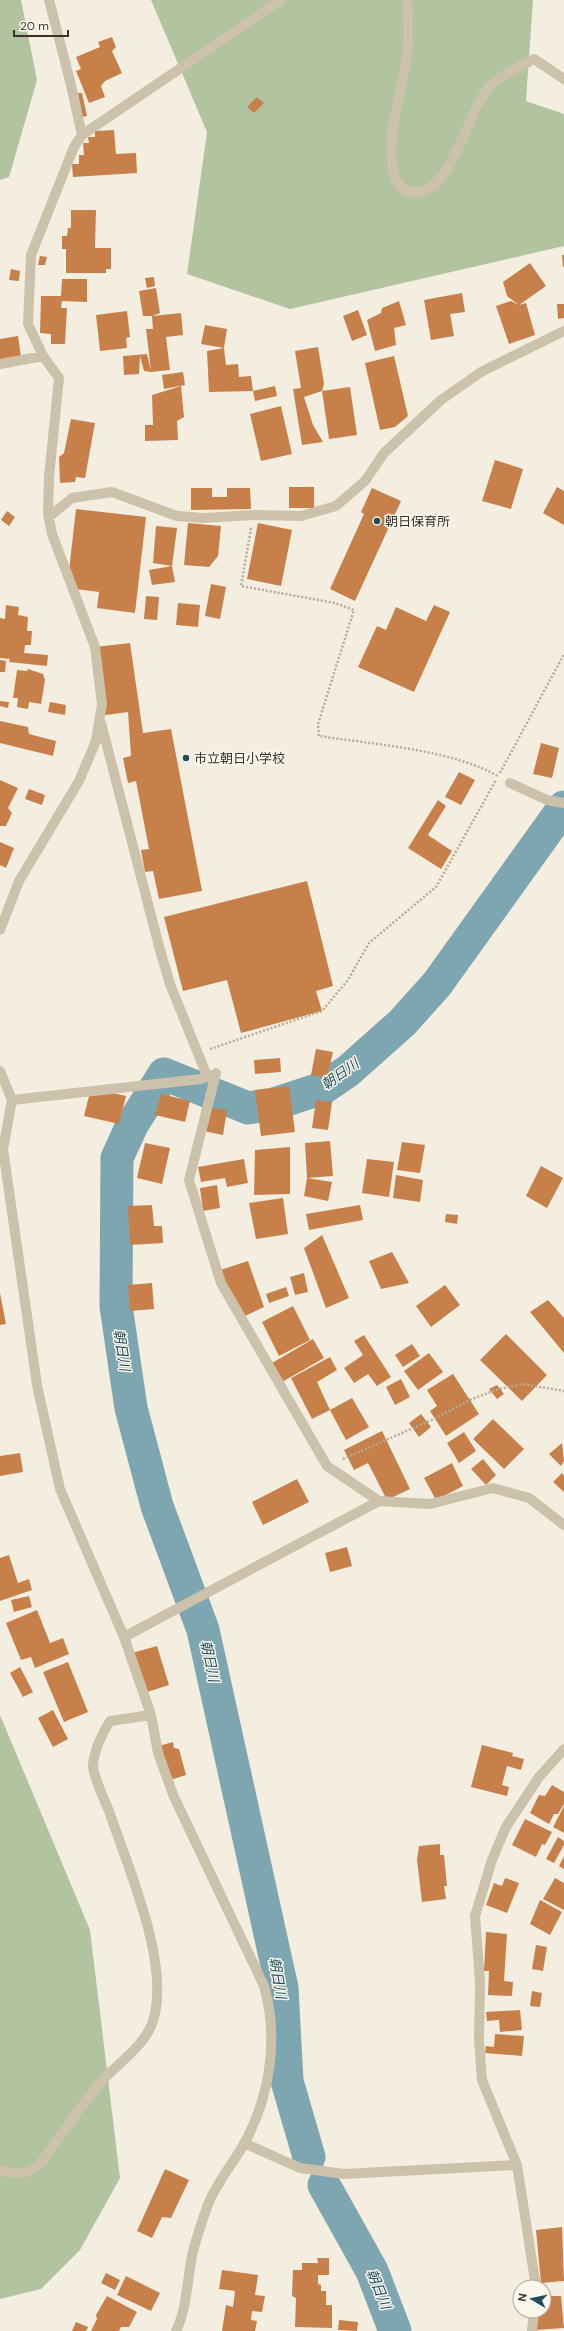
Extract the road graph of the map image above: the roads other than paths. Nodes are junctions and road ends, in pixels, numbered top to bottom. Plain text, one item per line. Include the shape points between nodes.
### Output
1 (49, 0) edge
2 (281, 0) edge
3 (407, 0) edge
4 (564, 79) edge
5 (82, 135) junction
6 (564, 331) edge
7 (43, 356) junction
8 (0, 364) edge
9 (49, 517) junction
10 (99, 716) junction
11 (510, 783) road end
12 (564, 803) edge
13 (0, 930) edge
14 (0, 1071) edge
15 (207, 1076) junction
16 (12, 1100) junction
17 (379, 1501) junction
18 (564, 1525) edge
19 (124, 1636) junction
20 (151, 1715) junction
21 (564, 1749) edge
22 (244, 2143) junction
23 (517, 2165) junction
24 (0, 2170) edge
25 (535, 2279) edge
26 (533, 2319) edge
27 (176, 2331) edge
28 (532, 2331) edge

1 - 5 street
2 - 5 street
3 - 4 street via 407,54 391,151 395,179 401,187 410,192 429,188 440,178 483,96 490,86 502,77 534,59
5 - 7 street via 74,147 31,255 28,324
6 - 9 street via 481,372 441,400 384,453 365,481 336,506 302,516 204,518 176,516 112,492 72,498
7 - 8 street
7 - 9 street via 59,378 48,477
9 - 10 street via 52,534 95,647 102,704
10 - 13 street via 96,741 79,781 19,881
10 - 15 street via 160,950
11 - 12 street via 546,800
14 - 16 street
15 - 16 street
15 - 17 street via 216,1073 189,1180 221,1283 327,1466
16 - 19 street via 3,1148 37,1385 60,1490
17 - 18 street via 430,1504 492,1488 529,1498
17 - 19 street
19 - 20 street
20 - 22 street via 158,1753 174,1798 264,1986 270,2007 271,2050 264,2100
20 - 24 street via 110,1721 100,1738 93,1767 143,1915 157,1969 159,1992 152,2023 140,2043 92,2094 39,2165 29,2172 18,2174
21 - 23 street via 539,1777 506,1827 492,1860 475,1916 480,1982 479,2040 482,2080
22 - 23 street via 300,2168 344,2174
22 - 27 street via 207,2206 193,2251 182,2320
23 - 25 street
26 - 28 street

